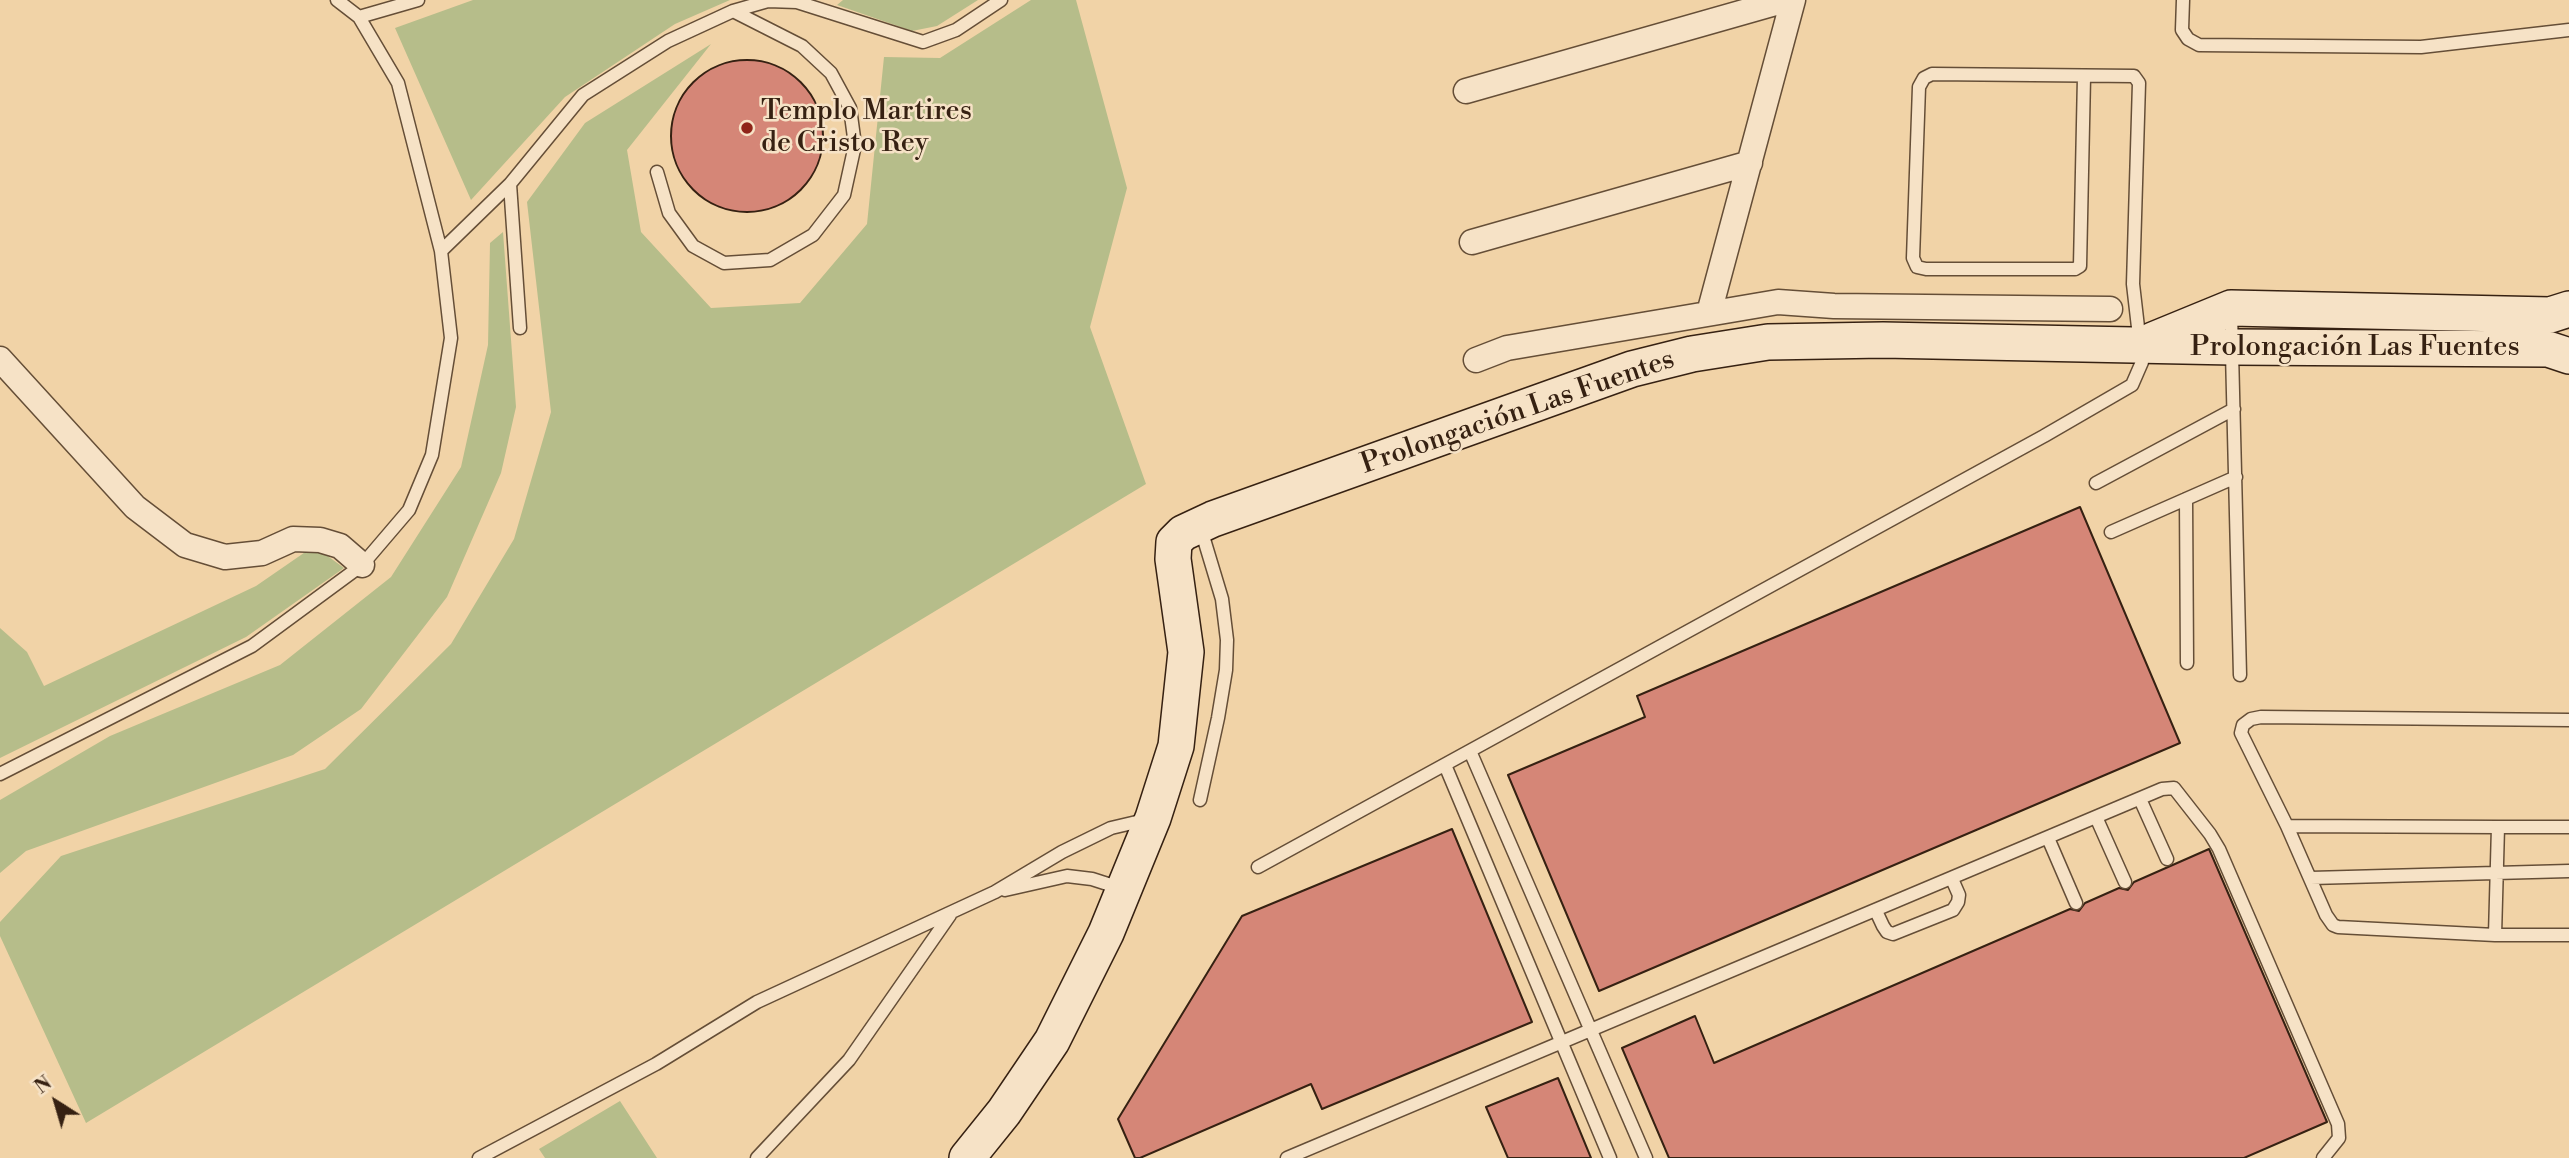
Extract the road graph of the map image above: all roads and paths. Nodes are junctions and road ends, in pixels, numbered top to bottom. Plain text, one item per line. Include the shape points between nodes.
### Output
1 (337, 0) edge
2 (418, 0) edge
3 (1001, 0) edge
4 (1786, 0) edge
5 (1793, 0) edge
6 (2183, 0) edge
7 (733, 11) junction
8 (359, 17) junction
9 (2569, 30) edge
10 (2084, 77) junction
11 (1466, 91) dead end
12 (1750, 163) junction
13 (657, 172) dead end
14 (510, 184) junction
15 (1472, 242) dead end
16 (441, 251) junction
17 (2231, 308) junction
18 (2110, 309) dead end
19 (2569, 309) edge
20 (1709, 313) junction
21 (520, 328) dead end
22 (2140, 346) junction
23 (2233, 347) junction
24 (2569, 356) edge
25 (0, 359) edge
26 (1476, 360) dead end
27 (2234, 409) junction
28 (2236, 477) junction
29 (2096, 483) dead end
30 (2186, 499) junction
31 (1200, 525) junction
32 (2111, 532) dead end
33 (362, 565) junction
34 (2187, 663) dead end
35 (2240, 675) dead end
36 (2569, 720) edge
37 (1471, 751) junction
38 (1446, 765) junction
39 (0, 774) edge
40 (2140, 799) junction
41 (1200, 800) dead end
42 (2096, 817) junction
43 (1153, 818) junction
44 (2287, 826) junction
45 (2498, 827) junction
46 (2569, 827) edge
47 (2048, 838) junction
48 (2167, 859) dead end
49 (1258, 867) dead end
50 (2569, 871) edge
51 (2496, 872) junction
52 (2311, 878) junction
53 (1952, 879) junction
54 (2125, 883) dead end
55 (1122, 889) junction
56 (995, 892) junction
57 (2076, 902) dead end
58 (1876, 911) junction
59 (950, 914) junction
60 (2495, 935) junction
61 (2569, 935) edge
62 (1591, 1031) junction
63 (1562, 1043) junction
64 (480, 1158) edge
65 (757, 1158) edge
66 (967, 1158) edge
67 (1287, 1158) edge
68 (1610, 1158) edge
69 (1646, 1158) edge
70 (2323, 1158) edge

1 - 8 lane
2 - 8 lane
3 - 7 lane via 956,30 923,42 797,2 768,1
4 - 11 street
5 - 12 street
6 - 9 lane via 2182,30 2199,45 2421,47
7 - 13 lane via 802,46 831,73 850,108 855,145 844,195 813,235 770,260 724,263 693,246 669,213
7 - 14 lane via 668,41 583,95
8 - 16 lane via 398,83
10 - 10 lane via 1932,74 1920,82 1913,258 1917,267 2080,266
10 - 22 lane via 2130,75 2139,80 2133,284
12 - 15 street
12 - 20 street
14 - 16 lane
14 - 21 lane
16 - 33 lane via 451,338 432,455 409,510
17 - 19 street, Prolongación Las Fuentes via 2550,315
17 - 22 street, Prolongación Las Fuentes
17 - 23 lane
18 - 20 street via 1778,302
20 - 26 street via 1507,348
22 - 23 street, Prolongación Las Fuentes
22 - 31 street, Prolongación Las Fuentes via 1768,342 1692,354 1632,369
22 - 37 lane via 2142,362 2132,385
23 - 24 street, Prolongación Las Fuentes via 2548,349
23 - 27 lane
25 - 33 street via 135,507 185,545 225,557 262,553 293,539 320,540 340,546
27 - 28 lane
27 - 29 lane
28 - 30 lane
28 - 35 lane
30 - 32 lane
30 - 34 lane
31 - 41 lane via 1222,599 1227,640 1218,718
31 - 43 street, Prolongación Las Fuentes via 1174,542 1186,652 1176,746
33 - 39 lane via 252,646
36 - 44 lane via 2251,719 2241,733
37 - 38 lane
37 - 62 lane
38 - 49 lane
38 - 63 lane
40 - 42 lane
40 - 48 lane
40 - 70 lane via 2174,788 2219,849 2337,1124 2339,1138
42 - 47 lane
42 - 54 lane
43 - 55 street, Prolongación Las Fuentes
43 - 56 lane via 1098,834
44 - 45 lane
44 - 52 lane
45 - 46 lane
45 - 51 lane
47 - 53 lane
47 - 57 lane
50 - 51 lane
51 - 52 lane
51 - 60 lane
52 - 60 lane via 2329,920 2339,928
53 - 58 lane
53 - 58 lane via 1959,895 1953,910 1894,934 1887,932
55 - 56 lane via 1067,876
55 - 66 street, Prolongación Las Fuentes via 1087,976 1052,1041
56 - 59 lane
58 - 62 lane
59 - 64 lane via 757,1002 645,1071
59 - 65 lane via 849,1060
60 - 61 lane
62 - 63 lane
62 - 69 lane
63 - 67 lane
63 - 68 lane

